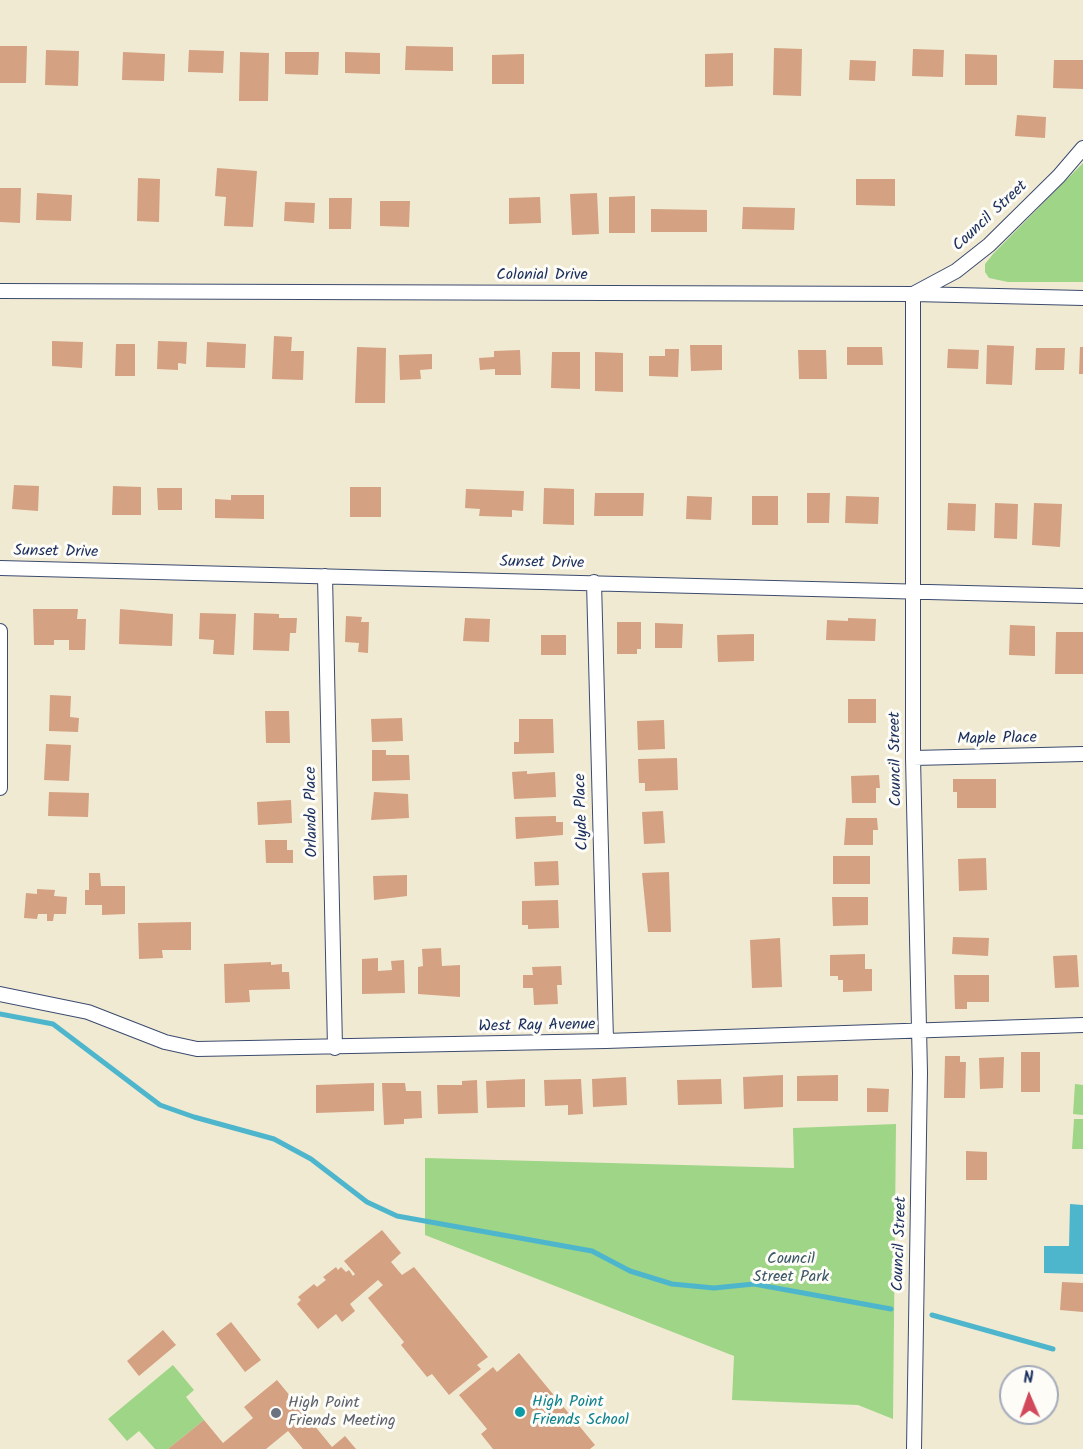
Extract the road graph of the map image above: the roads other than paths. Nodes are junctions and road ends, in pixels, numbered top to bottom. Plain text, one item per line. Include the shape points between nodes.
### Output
1 (1083, 148) edge
2 (0, 291) edge
3 (913, 294) junction
4 (1083, 298) edge
5 (0, 568) edge
6 (325, 576) junction
7 (594, 582) junction
8 (913, 590) junction
9 (1083, 596) edge
10 (0, 631) edge
11 (1083, 754) edge
12 (913, 758) junction
13 (0, 788) edge
14 (0, 994) edge
15 (1083, 1025) edge
16 (917, 1032) junction
17 (606, 1041) junction
18 (335, 1048) junction
19 (914, 1449) edge

1 - 3 street, Council Street via 989,245 956,271
2 - 3 street, Colonial Drive
3 - 4 street, Colonial Drive
3 - 8 street, Council Street
5 - 6 street, Sunset Drive
6 - 7 street, Sunset Drive
6 - 18 street, Orlando Place
7 - 8 street, Sunset Drive
7 - 17 street, Clyde Place
8 - 9 street, Sunset Drive
8 - 12 street, Council Street
10 - 13 street
11 - 12 street, Maple Place
12 - 16 street, Council Street
14 - 18 street, West Ray Avenue via 88,1012 165,1042 197,1049
15 - 16 street, West Ray Avenue
16 - 17 street, West Ray Avenue
16 - 19 street, Council Street via 920,1159
17 - 18 street, West Ray Avenue

